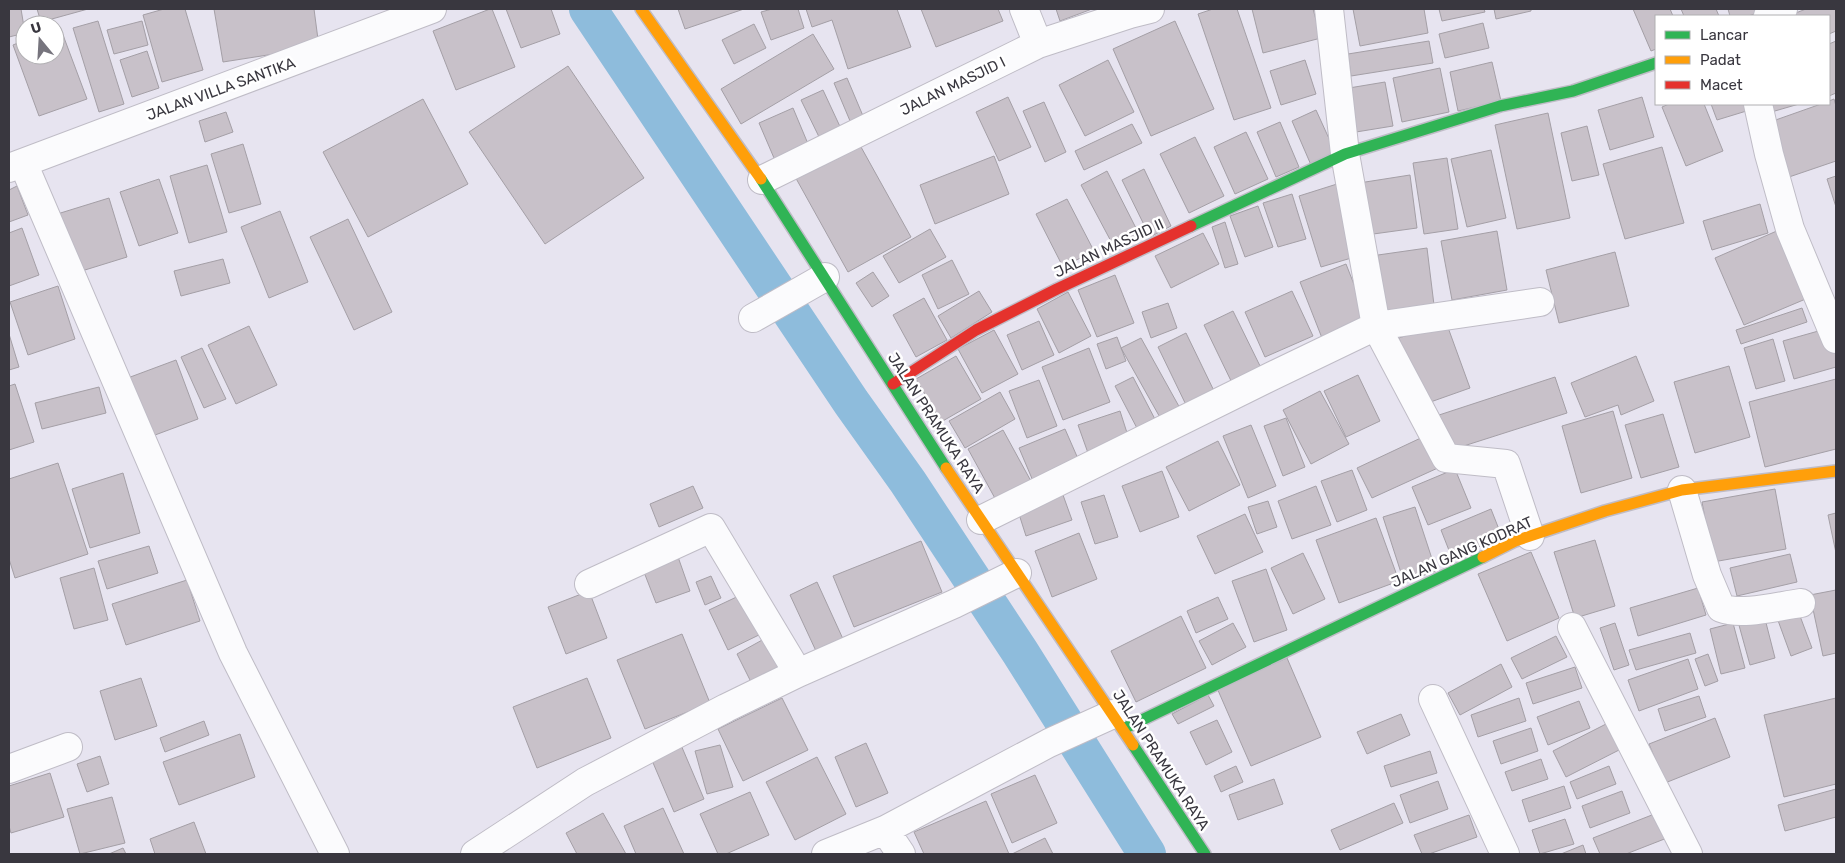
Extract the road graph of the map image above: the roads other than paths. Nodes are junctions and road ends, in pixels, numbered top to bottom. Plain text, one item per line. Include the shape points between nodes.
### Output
1 (432, 9) edge
2 (641, 9) edge
3 (1024, 9) edge
4 (1150, 9) edge
5 (1329, 9) edge
6 (1783, 9) edge
7 (1770, 15) edge
8 (1038, 44) junction
9 (1655, 63) edge
10 (1758, 105) edge
11 (1345, 154) junction
12 (16, 165) edge
13 (762, 180) junction
14 (814, 284) junction
15 (1540, 302) dead end
16 (761, 313) dead end
17 (1376, 326) junction
18 (1836, 339) edge
19 (893, 384) junction
20 (1836, 471) edge
21 (1682, 490) junction
22 (980, 520) junction
23 (1530, 536) junction
24 (1009, 578) junction
25 (589, 584) dead end
26 (1801, 603) dead end
27 (1572, 627) dead end
28 (798, 673) junction
29 (1433, 699) dead end
30 (1110, 722) junction
31 (68, 747) dead end
32 (9, 769) edge
33 (885, 830) junction
34 (335, 854) edge
35 (475, 854) edge
36 (826, 854) edge
37 (901, 854) edge
38 (1205, 854) edge
39 (1505, 854) edge
40 (1688, 854) edge

1 - 12 street, JALAN VILLA SANTIKA
2 - 13 street, JALAN PRAMUKA RAYA
3 - 8 street
4 - 8 street, JALAN MASJID I
5 - 11 street
6 - 7 street
8 - 13 street, JALAN MASJID I
9 - 11 street, JALAN MASJID II via 1573,91 1500,106
10 - 18 street via 1790,229
11 - 17 street
11 - 19 street, JALAN MASJID II via 976,330
12 - 34 street via 233,653
13 - 14 street, JALAN PRAMUKA RAYA
14 - 16 street
14 - 19 street, JALAN PRAMUKA RAYA
15 - 17 street
17 - 22 street
17 - 23 street via 1446,458 1506,464
19 - 22 street, JALAN PRAMUKA RAYA
20 - 21 street, JALAN GANG KODRAT
21 - 23 street, JALAN GANG KODRAT
21 - 26 street via 1707,575 1721,608 1739,611
22 - 24 street, JALAN PRAMUKA RAYA
23 - 30 street, JALAN GANG KODRAT
24 - 28 street
24 - 30 street, JALAN PRAMUKA RAYA
25 - 28 street via 711,528
27 - 40 street
28 - 35 street via 585,782
29 - 39 street
30 - 33 street via 1049,743
30 - 38 street, JALAN PRAMUKA RAYA
31 - 32 street
33 - 36 street
33 - 37 street

